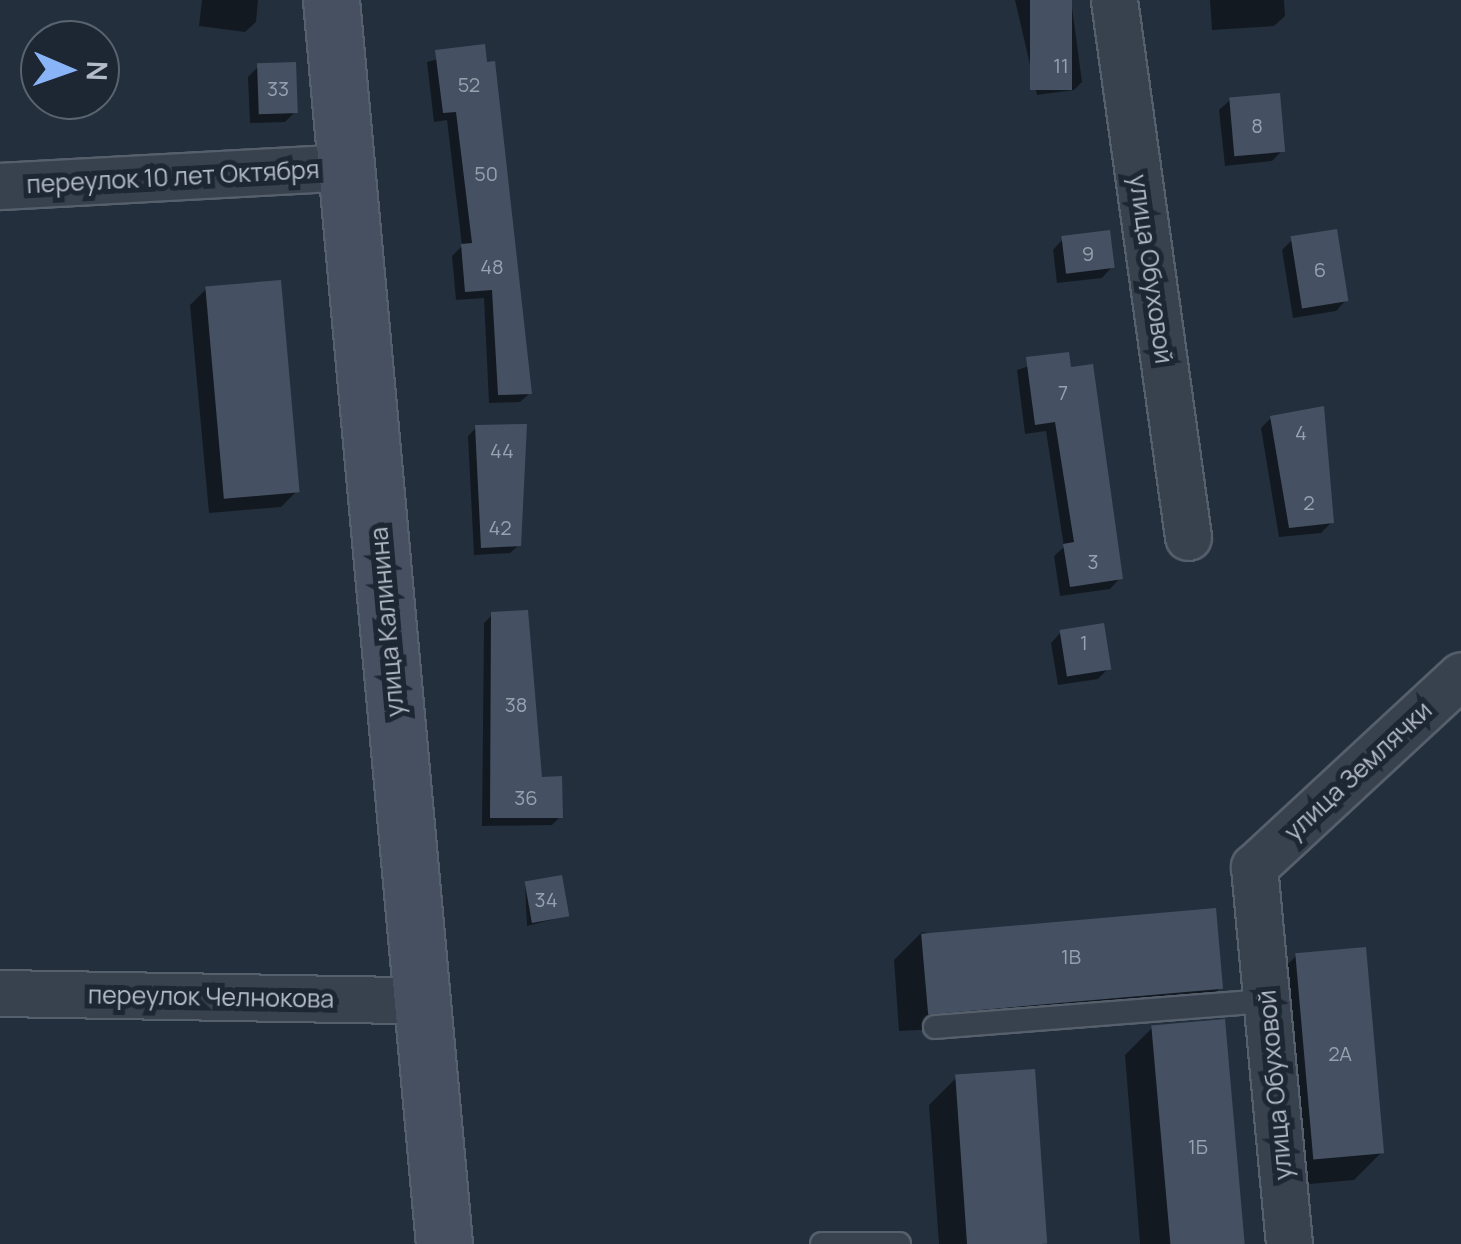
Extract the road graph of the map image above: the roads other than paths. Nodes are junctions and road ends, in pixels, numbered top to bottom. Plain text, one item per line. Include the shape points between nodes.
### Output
1 (330, 0) edge
2 (1114, 0) edge
3 (346, 167) junction
4 (0, 186) edge
5 (1188, 537) dead end
6 (1461, 675) edge
7 (1254, 867) joint
8 (0, 993) edge
9 (422, 1000) junction
10 (1267, 1001) junction
11 (935, 1027) dead end
12 (444, 1244) edge
13 (822, 1244) edge
14 (899, 1244) edge
15 (1289, 1244) edge

1 - 3 street, улица Калинина
2 - 5 street, улица Обуховой
3 - 4 street, переулок 10 лет Октября
3 - 9 street, улица Калинина
6 - 7 street, улица Землячки
7 - 10 street, улица Обуховой
8 - 9 street, переулок Челнокова
9 - 12 street, улица Калинина
10 - 11 lane
10 - 15 street, улица Обуховой
13 - 14 lane

